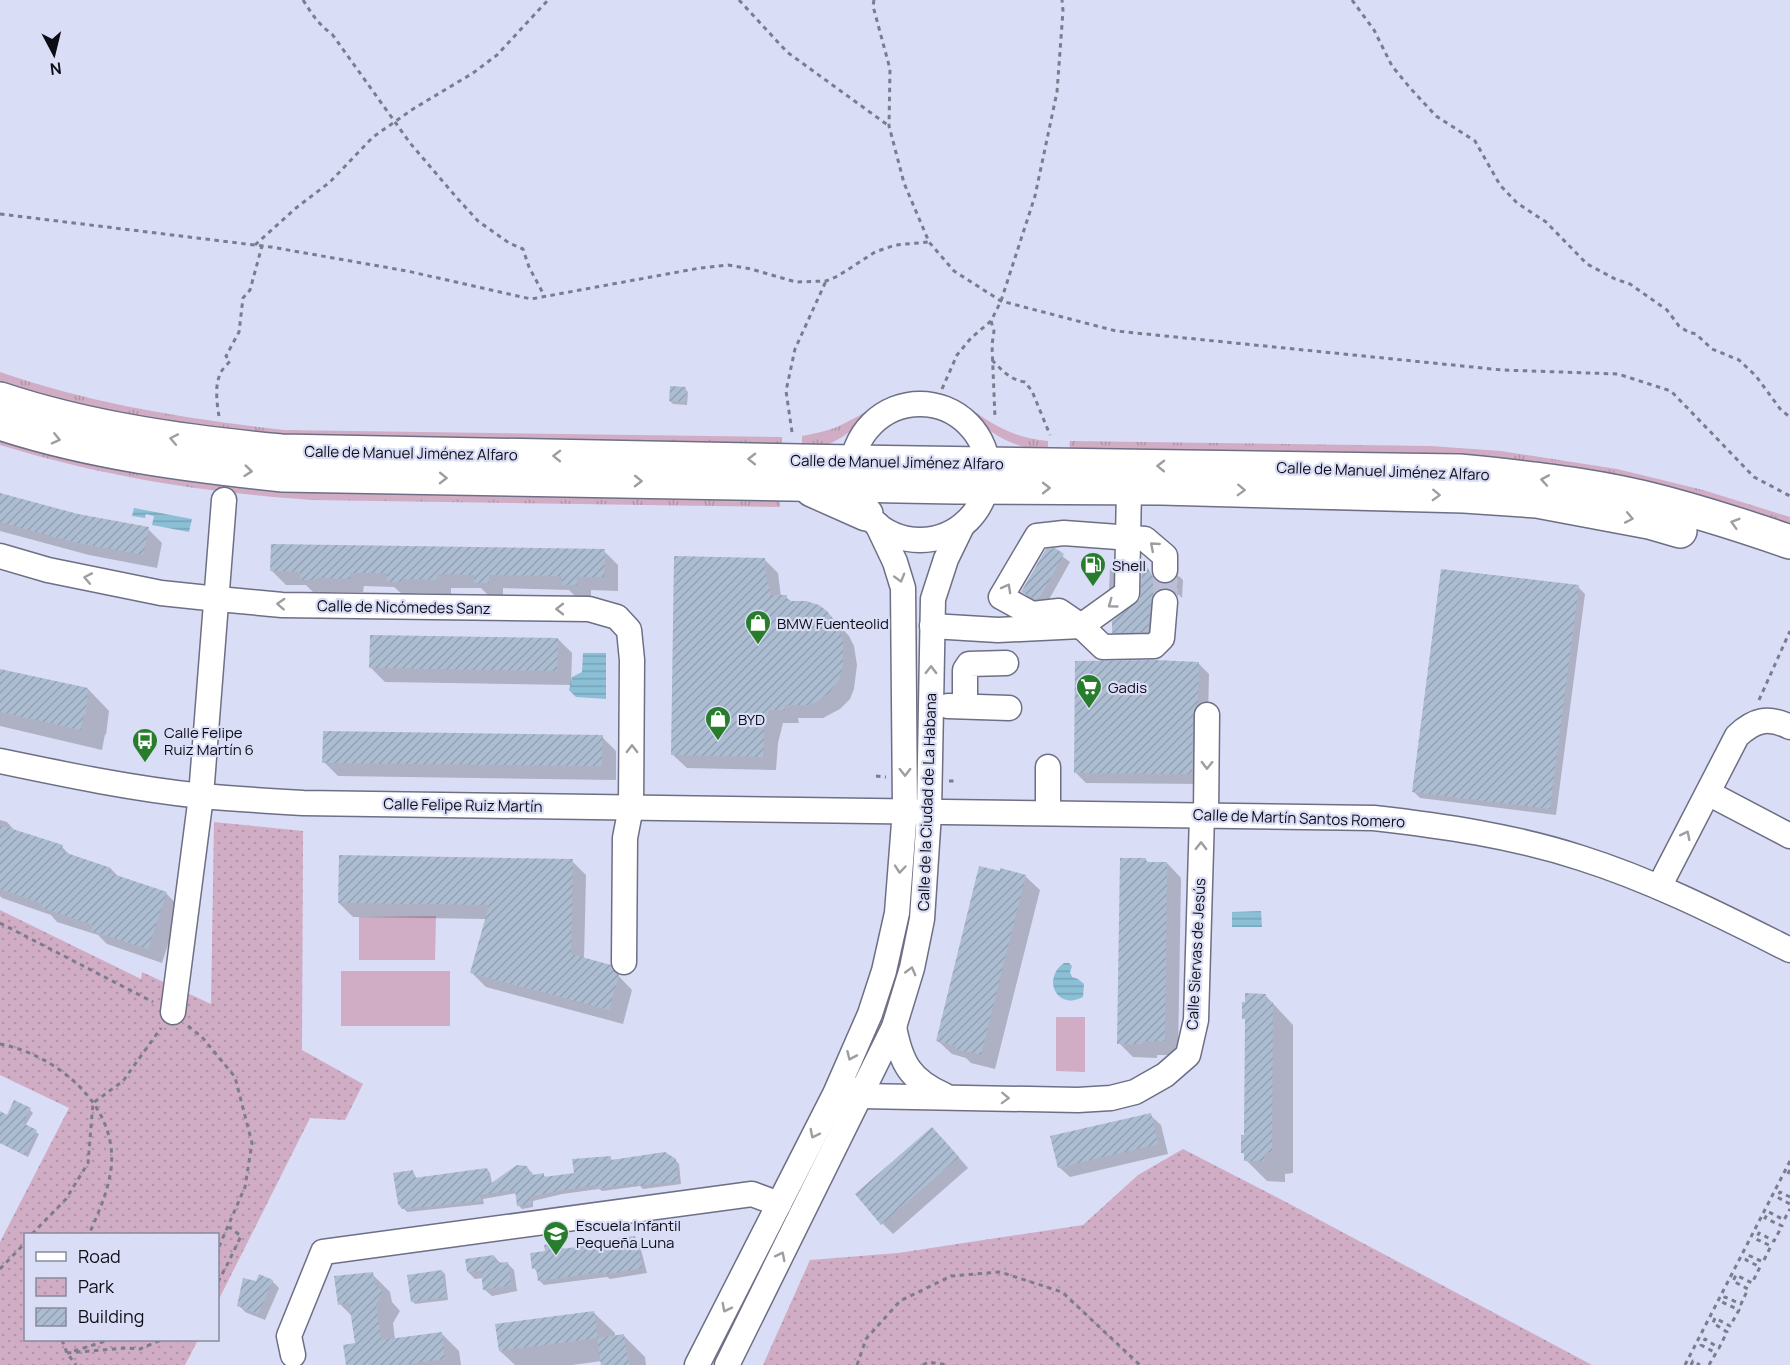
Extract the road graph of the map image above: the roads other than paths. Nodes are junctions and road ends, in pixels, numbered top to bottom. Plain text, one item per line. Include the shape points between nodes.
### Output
1 (0, 399) edge
2 (0, 423) edge
3 (988, 475) junction
4 (1129, 488) junction
5 (862, 496) junction
6 (224, 500) dead end
7 (962, 526) junction
8 (1129, 537) junction
9 (1790, 543) edge
10 (0, 556) edge
11 (1790, 566) edge
12 (1165, 570) tunnel mouth
13 (218, 599) junction
14 (1165, 602) tunnel mouth
15 (932, 626) junction
16 (1081, 626) junction
17 (1006, 663) dead end
18 (931, 706) junction
19 (965, 706) junction
20 (1009, 708) dead end
21 (1207, 715) dead end
22 (1790, 727) edge
23 (0, 761) edge
24 (1048, 767) dead end
25 (1708, 793) junction
26 (201, 796) junction
27 (632, 807) junction
28 (917, 812) junction
29 (1048, 813) junction
30 (1204, 815) junction
31 (1790, 836) edge
32 (1659, 887) junction
33 (1790, 950) edge
34 (624, 962) dead end
35 (173, 1012) road end
36 (894, 1027) junction
37 (840, 1081) junction
38 (861, 1096) junction
39 (947, 1096) junction
40 (886, 1097) junction
41 (842, 1134) junction
42 (779, 1204) junction
43 (292, 1355) dead end
44 (697, 1365) edge
45 (727, 1365) edge

5 -> 1 highway, Calle de Manuel Jiménez Alfaro via 200,444 100,425
2 -> 5 highway, Calle de Manuel Jiménez Alfaro via 193,466 283,475 800,484
3 -> 4 highway, Calle de Manuel Jiménez Alfaro
3 - 5 highway, Calle de Manuel Jiménez Alfaro
3 - 5 street via 985,449 959,417 934,406 906,405 870,425 856,448
3 - 7 street, Calle de la Ciudad de La Habana via 974,515
9 -> 3 highway, Calle de Manuel Jiménez Alfaro via 1641,497 1536,478 1459,471
4 - 8 street
4 -> 11 highway, Calle de Manuel Jiménez Alfaro via 1537,501 1649,522 1749,550
5 - 7 street via 900,536 937,537
5 -> 28 street, Calle de la Ciudad de La Habana via 896,561 903,588
6 - 13 street
7 - 15 street, Calle de la Ciudad de La Habana via 936,585
12 -> 8 street via 1165,556 1145,539
8 -> 16 street via 1127,593
16 -> 8 street via 1059,611 1032,614 1001,597 1037,536 1064,533
13 -> 10 street, Calle de Nicómedes Sanz via 161,593
13 - 26 street
27 -> 13 street, Calle de Nicómedes Sanz via 632,660 629,630 617,616 589,609 282,604
14 - 16 street via 1162,638 1154,646 1102,647
15 - 16 street via 998,630
18 -> 15 street, Calle de la Ciudad de La Habana
17 - 19 street via 969,664 965,670
18 - 19 street
18 - 28 street, Calle de la Ciudad de La Habana
19 - 20 street
21 -> 30 street, Calle Siervas de Jesús
22 - 25 street via 1766,720 1747,726 1737,736
23 - 26 street, Calle Felipe Ruiz Martín
24 - 29 street
25 - 31 street
32 -> 25 street
26 - 27 street, Calle Felipe Ruiz Martín via 303,803
26 - 35 street
27 - 28 street, Calle Felipe Ruiz Martín
27 - 34 street, Calle de Nicómedes Sanz via 625,838
28 - 29 street, Calle de Martín Santos Romero
36 -> 28 street, Calle de la Ciudad de La Habana via 922,919
28 -> 37 street, Calle de la Ciudad de La Habana via 884,971
29 - 30 street, Calle de Martín Santos Romero
30 - 32 street, Calle de Martín Santos Romero via 1374,818 1466,829 1580,858
39 -> 30 street, Calle Siervas de Jesús via 1111,1098 1135,1092 1165,1075 1188,1055 1196,1020
32 - 33 street, Calle de Martín Santos Romero
36 - 38 street, Calle de la Ciudad de La Habana
36 - 39 street, Calle Siervas de Jesús via 911,1074 928,1088
37 - 38 street
37 -> 42 street, Calle de la Ciudad de La Habana
38 - 40 street, Calle Siervas de Jesús
38 - 41 street, Calle de la Ciudad de La Habana
39 - 40 street, Calle Siervas de Jesús
40 - 41 street
45 -> 41 street, Calle de la Ciudad de La Habana
42 - 43 street via 752,1194 322,1252 289,1336
42 -> 44 street, Calle de la Ciudad de La Habana

